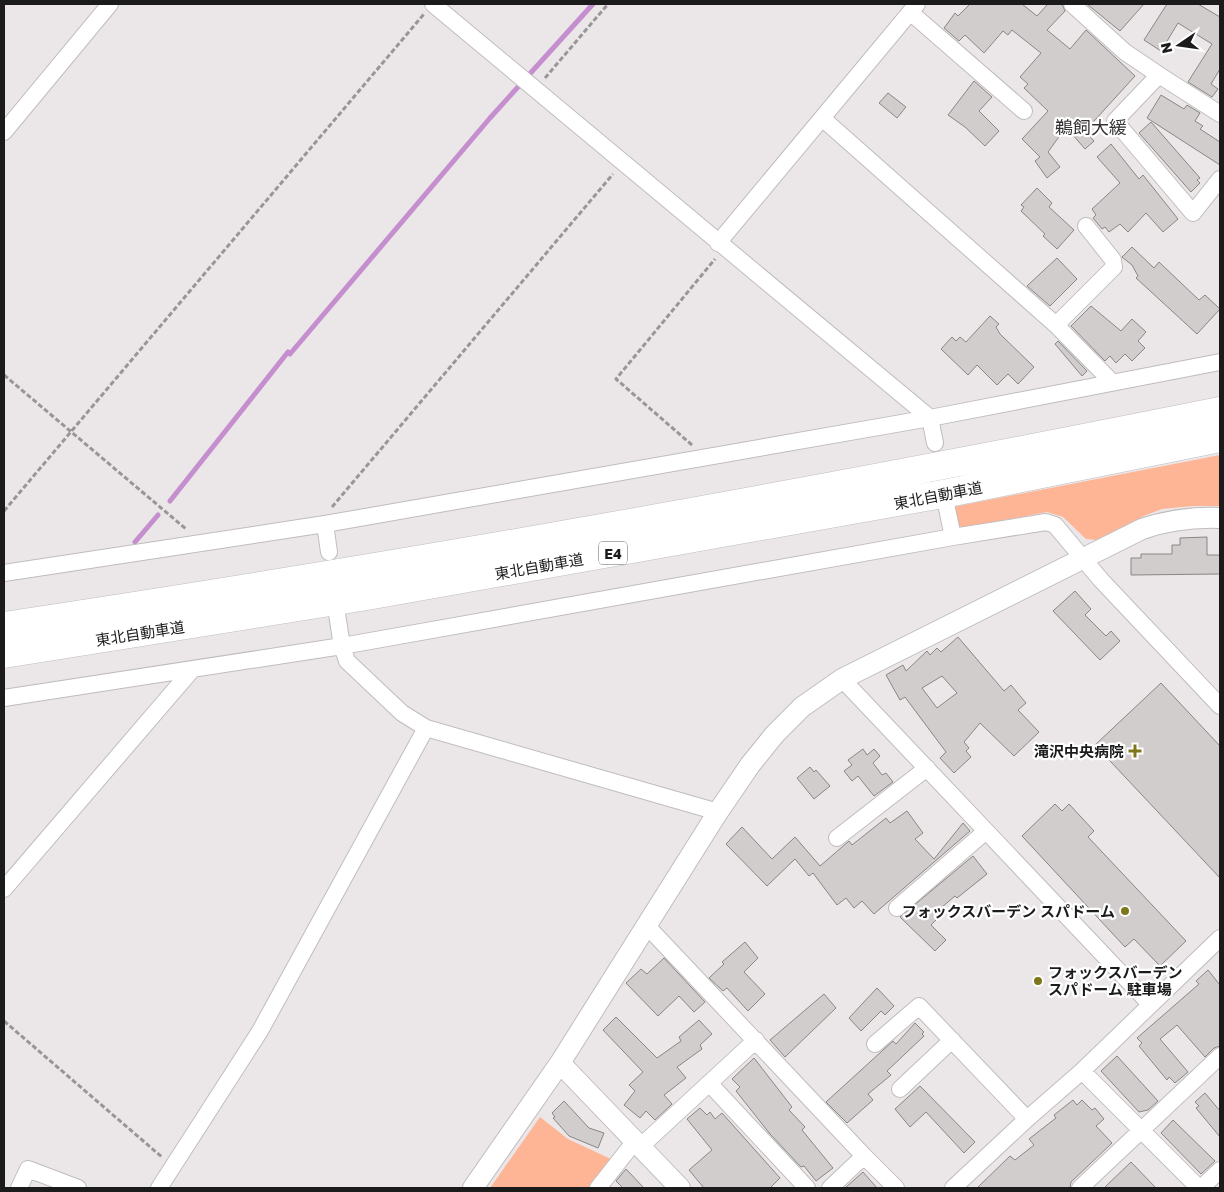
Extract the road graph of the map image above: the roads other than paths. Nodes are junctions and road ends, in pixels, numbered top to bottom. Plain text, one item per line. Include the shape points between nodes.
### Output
1 (110, 4) edge
2 (1072, 4) edge
3 (429, 8) edge
4 (913, 8) edge
5 (1159, 75) junction
6 (1024, 110) dead end
7 (1220, 114) edge
8 (822, 118) junction
9 (4, 132) edge
10 (1219, 183) edge
11 (1086, 226) dead end
12 (721, 245) junction
13 (1056, 326) junction
14 (1220, 362) edge
15 (1112, 382) junction
16 (1220, 411) edge
17 (930, 418) junction
18 (1220, 438) edge
19 (935, 443) dead end
20 (946, 504) dead end
21 (1220, 518) edge
22 (325, 524) junction
23 (953, 537) junction
24 (329, 552) dead end
25 (1084, 559) junction
26 (4, 573) edge
27 (337, 614) dead end
28 (4, 626) edge
29 (342, 646) junction
30 (4, 654) edge
31 (191, 670) junction
32 (842, 679) junction
33 (4, 698) edge
34 (1220, 706) edge
35 (426, 728) junction
36 (927, 768) junction
37 (718, 812) junction
38 (986, 831) junction
39 (837, 838) dead end
40 (4, 889) edge
41 (897, 908) dead end
42 (647, 926) junction
43 (1220, 938) edge
44 (1150, 1004) junction
45 (756, 1040) junction
46 (952, 1040) junction
47 (875, 1044) dead end
48 (1220, 1056) edge
49 (560, 1063) junction
50 (1082, 1072) junction
51 (709, 1084) junction
52 (900, 1088) dead end
53 (1027, 1119) junction
54 (1142, 1129) junction
55 (638, 1144) junction
56 (864, 1156) junction
57 (1220, 1170) edge
58 (19, 1188) edge
59 (78, 1188) edge
60 (159, 1188) edge
61 (473, 1188) edge
62 (598, 1188) edge
63 (680, 1188) edge
64 (807, 1188) edge
65 (830, 1188) edge
66 (896, 1188) edge
67 (953, 1188) edge
68 (1080, 1188) edge
69 (1200, 1188) edge

1 - 9 street
2 - 5 street via 1125,52
3 - 12 street via 528,83
4 - 6 street
4 - 8 street
5 - 7 street
5 - 10 street via 1115,121 1193,213
8 - 12 street
8 - 13 street
11 - 13 street via 1113,260 1114,267
12 - 17 street
13 - 15 street
14 - 15 street
15 - 17 street
16 - 28 highway, 東北自動車道 / E4 via 946,466 362,570
17 - 19 street
17 - 22 street
18 - 30 highway, 東北自動車道 / E4 via 938,495 367,596
20 - 23 street
21 - 25 street via 1164,521
22 - 24 street
22 - 26 street
23 - 25 street via 1046,522 1055,525
23 - 29 street
25 - 32 street
25 - 34 street
27 - 29 street
29 - 31 street
29 - 35 street via 347,661 402,712
31 - 33 street
31 - 40 street
32 - 36 street
32 - 37 street via 802,707 775,734
35 - 37 street
35 - 60 street via 260,1031
36 - 38 street
36 - 39 street
37 - 42 street
38 - 41 street
38 - 44 street
42 - 45 street
42 - 49 street
43 - 44 street
44 - 50 street
45 - 51 street
45 - 56 street
46 - 47 street via 920,1006
46 - 52 street
46 - 53 street
48 - 54 street
49 - 55 street
49 - 61 street
50 - 53 street
50 - 54 street
51 - 55 street
51 - 64 street
53 - 67 street
54 - 68 street
54 - 69 street
55 - 62 street
55 - 63 street
56 - 65 street
56 - 66 street
57 - 69 street
58 - 59 street via 28,1169

